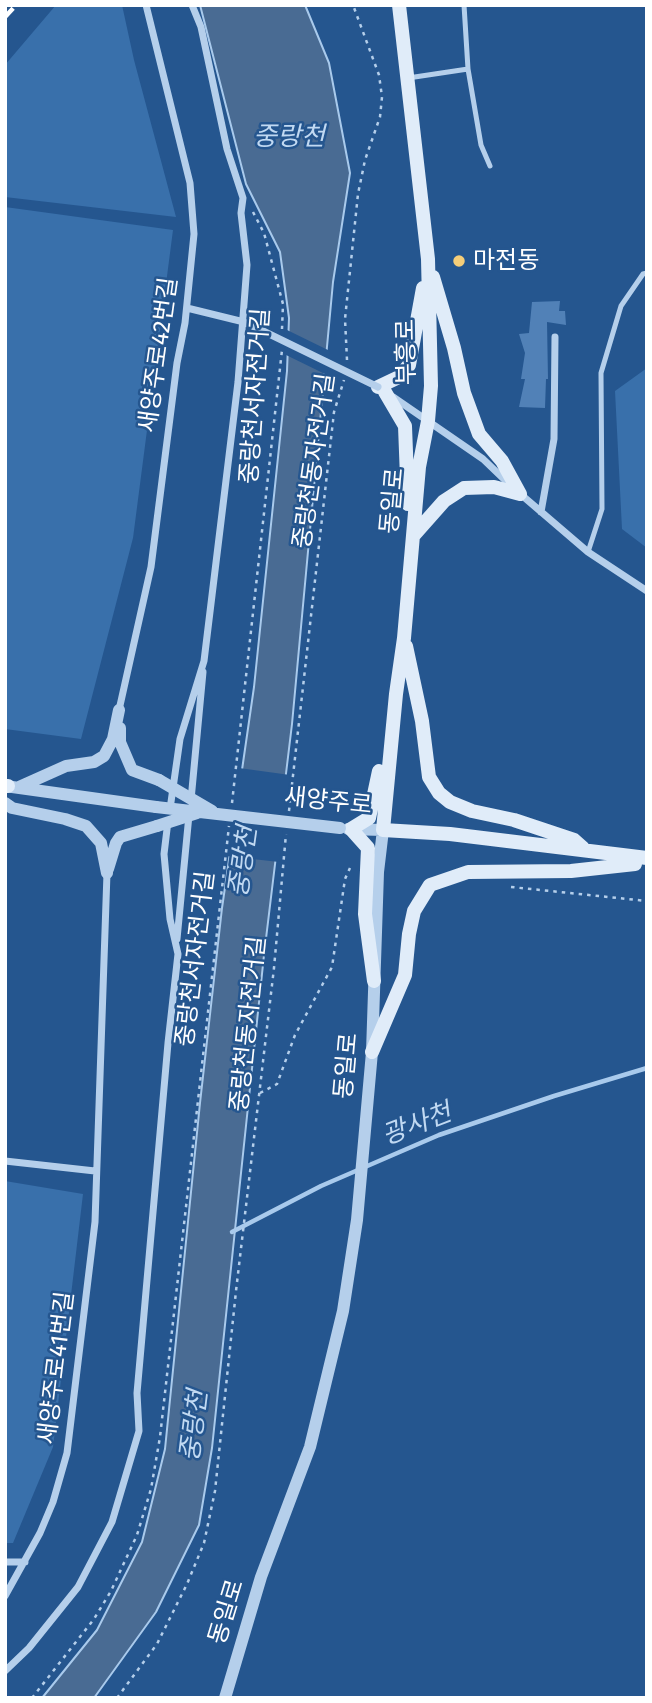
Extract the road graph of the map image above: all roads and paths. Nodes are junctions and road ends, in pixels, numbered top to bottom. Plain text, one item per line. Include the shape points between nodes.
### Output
1 (146, 5) edge
2 (192, 5) edge
3 (353, 5) edge
4 (399, 5) edge
5 (464, 5) edge
6 (468, 69) junction
7 (408, 78) junction
8 (491, 166) dead end
9 (243, 198) junction
10 (428, 259) junction
11 (647, 272) edge
12 (187, 308) junction
13 (244, 322) junction
14 (282, 330) dead end
15 (555, 337) dead end
16 (282, 343) dead end
17 (347, 367) dead end
18 (345, 377) dead end
19 (382, 389) junction
20 (428, 421) junction
21 (520, 494) junction
22 (541, 512) junction
23 (413, 536) junction
24 (588, 552) junction
25 (411, 553) junction
26 (647, 591) edge
27 (404, 638) junction
28 (205, 661) junction
29 (396, 694) junction
30 (119, 710) junction
31 (9, 786) edge
32 (5, 803) edge
33 (231, 810) dead end
34 (209, 812) junction
35 (288, 822) dead end
36 (230, 823) dead end
37 (346, 829) junction
38 (383, 830) junction
39 (286, 835) dead end
40 (585, 850) junction
41 (647, 860) edge
42 (350, 868) dead end
43 (107, 873) junction
44 (509, 887) dead end
45 (647, 901) edge
46 (176, 946) junction
47 (374, 981) junction
48 (372, 1052) junction
49 (260, 1093) junction
50 (5, 1161) edge
51 (95, 1171) junction
52 (5, 1562) edge
53 (26, 1562) junction
54 (5, 1596) edge
55 (238, 1656) junction
56 (5, 1671) edge
57 (32, 1698) edge
58 (117, 1698) edge
59 (216, 1698) edge
60 (225, 1698) edge

1 - 12 street, 새양주로42번길 via 193,202
2 - 9 street
3 - 17 path, 중랑천동자전거길 via 379,75 382,97 358,194 345,319
4 - 7 main road, 부흥로
5 - 6 lane
6 - 7 lane
6 - 8 lane via 481,145
7 - 10 main road, 부흥로
9 - 13 street
9 - 14 path, 중랑천서자전거길 via 264,233 283,304
10 - 19 main road via 409,365
10 - 20 main road, 부흥로
10 - 21 main road via 479,434 502,461
11 - 24 lane via 621,306 601,373 603,509
12 - 13 street
12 - 30 street, 새양주로42번길 via 151,567
13 - 19 street, bridge
13 - 28 street
15 - 22 street via 554,439
16 - 33 path, 중랑천서자전거길
18 - 35 path, 중랑천동자전거길 via 334,412
19 - 20 street
19 - 25 main road via 405,426
20 - 21 street via 483,459
20 - 23 main road, 동일로
21 - 22 street
21 - 23 main road via 494,487 464,488 444,502
22 - 24 street
23 - 25 main road, 동일로
24 - 26 street
25 - 27 main road, 동일로
27 - 29 main road, 동일로
27 - 40 main road via 429,777 439,793 472,811 574,840
28 - 46 street
28 - 46 street via 180,739 164,855
29 - 37 main road via 369,818
29 - 38 main road, 동일로
30 - 31 street via 104,756
30 - 34 street, bridge via 120,742 132,770 159,780
31 - 34 street, 새양주로, bridge
32 - 43 street via 86,826 101,843
34 - 37 street, 새양주로, bridge
34 - 43 street, bridge via 120,837
36 - 57 path, 중랑천서자전거길 via 151,1489 137,1535 111,1591
37 - 38 street, 새양주로
37 - 47 main road via 368,848 365,914
38 - 40 main road, 새양주로
38 - 47 street, 동일로
39 - 49 path, 중랑천동자전거길
40 - 41 main road, 새양주로
41 - 48 main road via 571,871 468,872 430,885 414,911 405,975
42 - 49 path via 332,967 295,1035 277,1084
43 - 51 street, 새양주로41번길
44 - 45 path
46 - 56 street via 137,1392 139,1431 112,1522 78,1587
47 - 48 street, 동일로
48 - 55 street, 동일로 via 357,1220 343,1311 310,1447 261,1577
49 - 58 path, 중랑천동자전거길 via 215,1492 204,1544 157,1644
50 - 51 street
51 - 53 street, 새양주로41번길 via 95,1222 67,1453
52 - 53 street
53 - 54 street, 새양주로41번길
55 - 59 street
55 - 60 street, 동일로

